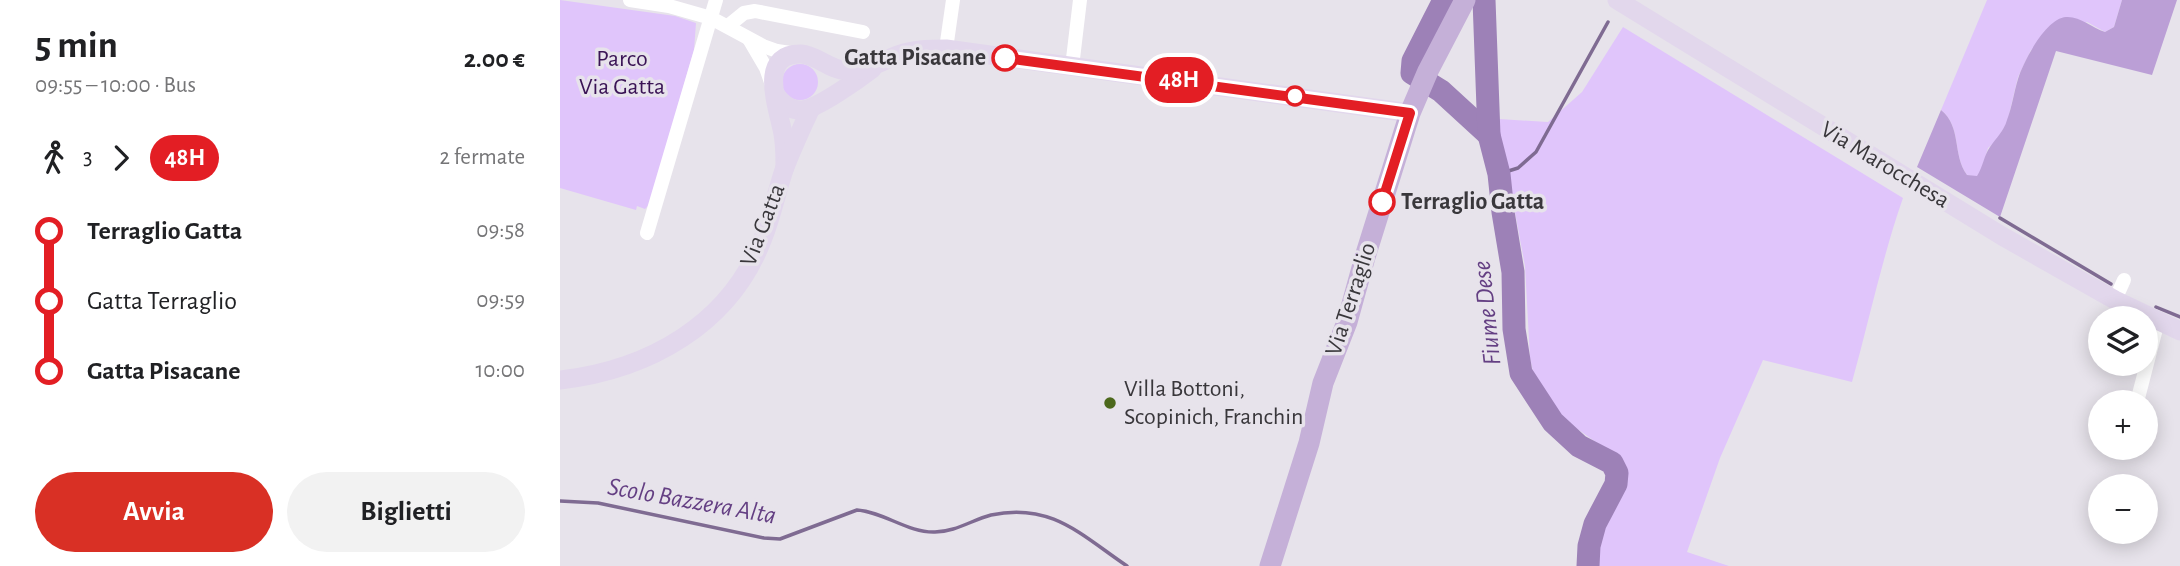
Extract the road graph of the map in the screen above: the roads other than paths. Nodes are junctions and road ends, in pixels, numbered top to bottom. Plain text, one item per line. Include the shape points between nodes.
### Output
1 (630, 0) edge
2 (716, 0) edge
3 (953, 0) edge
4 (1080, 0) edge
5 (1465, 0) edge
6 (1617, 0) edge
7 (669, 3) edge
8 (711, 18) junction
9 (728, 26) junction
10 (863, 32) dead end
11 (749, 39) junction
12 (946, 49) junction
13 (810, 57) junction
14 (880, 63) junction
15 (1072, 67) junction
16 (774, 91) junction
17 (815, 106) junction
18 (1410, 113) junction
19 (785, 167) junction
20 (647, 233) dead end
21 (2124, 280) dead end
22 (2115, 300) junction
23 (2127, 306) edge
24 (2158, 321) edge
25 (2180, 331) edge
26 (560, 380) edge
27 (1270, 566) edge

1 - 7 street
2 - 8 street
3 - 12 street
4 - 15 street
5 - 18 main road, Via Terraglio
6 - 22 street, Via Marocchesa via 1991,230
7 - 8 street
8 - 9 street
8 - 20 street
9 - 10 street via 744,13 755,11
9 - 11 street
11 - 13 street via 776,51
11 - 16 street
12 - 14 street via 910,52
12 - 15 street
13 - 14 street via 846,71
13 - 16 street via 792,55 783,60 773,77
13 - 17 street, Via Gatta via 824,67 828,77 828,86
14 - 17 street
15 - 18 street
16 - 17 street via 794,110
16 - 19 street, Via Gatta
17 - 19 street, Via Gatta
18 - 27 main road, Via Terraglio
19 - 26 street, Via Gatta via 762,240 724,302 678,341 633,364
21 - 22 street
22 - 23 street, Via Marocchesa
24 - 25 street, Via Marocchesa

